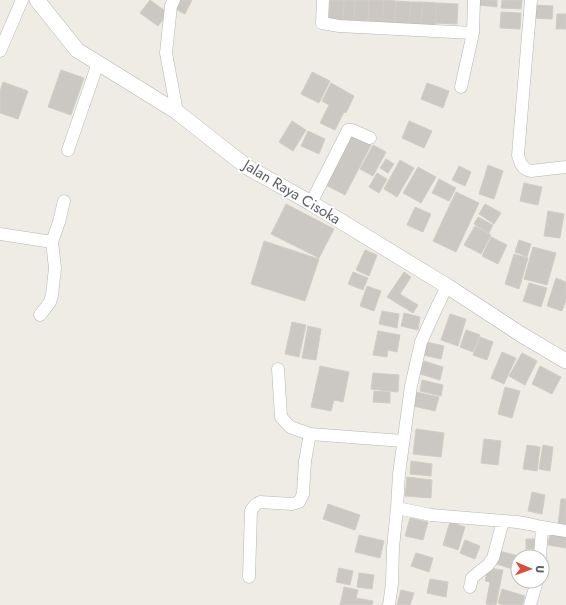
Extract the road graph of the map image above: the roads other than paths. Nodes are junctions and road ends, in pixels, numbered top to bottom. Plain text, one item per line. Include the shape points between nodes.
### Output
1 (22, 0) edge
2 (37, 0) edge
3 (174, 0) edge
4 (323, 0) edge
5 (474, 0) edge
6 (531, 0) edge
7 (473, 33) junction
8 (0, 51) edge
9 (98, 63) junction
10 (461, 87) dead end
11 (177, 112) junction
12 (370, 138) dead end
13 (68, 150) dead end
14 (566, 166) edge
15 (64, 201) dead end
16 (311, 202) junction
17 (0, 234) edge
18 (52, 242) junction
19 (447, 286) junction
20 (40, 315) dead end
21 (566, 361) edge
22 (278, 369) dead end
23 (310, 434) junction
24 (403, 441) junction
25 (397, 508) junction
26 (503, 521) junction
27 (542, 527) junction
28 (566, 531) edge
29 (541, 549) edge
30 (249, 578) dead end
31 (470, 587) dead end
32 (535, 589) edge
33 (389, 605) edge
34 (530, 605) edge

1 - 8 street
2 - 9 street, Jalan Raya Cisoka via 77,50
3 - 11 street via 171,6 166,53
4 - 7 street via 322,23
5 - 7 street
6 - 14 street via 518,155 526,170
7 - 10 street
9 - 11 street, Jalan Raya Cisoka
9 - 13 street
11 - 16 street, Jalan Raya Cisoka via 247,167
12 - 16 street via 348,130
15 - 18 street
16 - 19 street, Jalan Raya Cisoka
17 - 18 street
18 - 20 street via 55,268 52,295
19 - 21 street, Jalan Raya Cisoka via 522,336
19 - 24 street via 422,342 411,386
22 - 23 street via 281,417 290,427
23 - 24 street
23 - 30 street via 303,494 299,502 260,502 253,506
24 - 25 street
25 - 26 street via 431,515
25 - 33 street
26 - 27 street
26 - 31 street via 494,558 472,578
27 - 28 street
27 - 29 street
32 - 34 street

